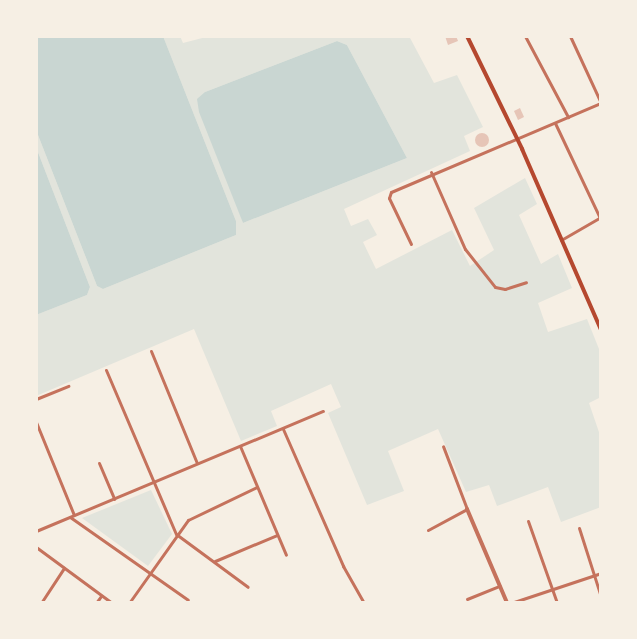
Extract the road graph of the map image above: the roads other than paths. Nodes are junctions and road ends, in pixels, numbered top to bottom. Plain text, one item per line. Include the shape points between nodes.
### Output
1 (467, 36) edge
2 (525, 36) edge
3 (570, 36) edge
4 (601, 103) edge
5 (568, 117) junction
6 (555, 123) junction
7 (517, 139) junction
8 (431, 172) junction
9 (600, 217) edge
10 (561, 240) junction
11 (411, 244) dead end
12 (526, 282) dead end
13 (601, 330) edge
14 (151, 351) dead end
15 (106, 370) dead end
16 (68, 386) dead end
17 (36, 399) edge
18 (323, 411) dead end
19 (36, 422) edge
20 (283, 429) junction
21 (240, 446) junction
22 (443, 446) dead end
23 (99, 463) dead end
24 (197, 463) junction
25 (154, 483) junction
26 (256, 487) junction
27 (114, 499) junction
28 (467, 509) junction
29 (72, 516) junction
30 (528, 521) dead end
31 (579, 528) dead end
32 (428, 530) dead end
33 (36, 531) edge
34 (176, 534) junction
35 (277, 535) junction
36 (36, 547) edge
37 (286, 555) dead end
38 (214, 561) junction
39 (64, 568) junction
40 (151, 572) junction
41 (601, 573) edge
42 (592, 576) junction
43 (500, 585) junction
44 (248, 587) dead end
45 (551, 588) junction
46 (101, 596) junction
47 (601, 597) edge
48 (467, 599) dead end
49 (188, 600) dead end
50 (41, 603) edge
51 (96, 603) edge
52 (112, 603) edge
53 (129, 603) edge
54 (364, 603) edge
55 (509, 603) edge
56 (557, 603) edge

1 - 7 main road
2 - 5 street
3 - 4 street
4 - 5 street
5 - 6 street
6 - 7 street
6 - 9 street
7 - 8 street
7 - 10 main road
8 - 11 street via 389,195
8 - 12 street via 470,257 495,287 505,289
9 - 10 street
10 - 13 main road
14 - 24 street
15 - 25 street
16 - 17 street
18 - 20 street
19 - 29 street
20 - 21 street
20 - 54 street via 342,566
21 - 24 street
21 - 26 street
22 - 28 street
23 - 27 street
24 - 25 street
25 - 27 street
25 - 34 street
26 - 34 street via 194,516
26 - 35 street
27 - 29 street
28 - 32 street
28 - 43 street
29 - 33 street
29 - 40 street
30 - 45 street
31 - 42 street
34 - 38 street
34 - 40 street
35 - 37 street
35 - 38 street
36 - 39 street
38 - 44 street
39 - 46 street
39 - 50 street
40 - 49 street
40 - 53 street
41 - 42 street
42 - 45 street
42 - 47 street
43 - 48 street
43 - 55 street
45 - 55 street
45 - 56 street
46 - 51 street
46 - 52 street

